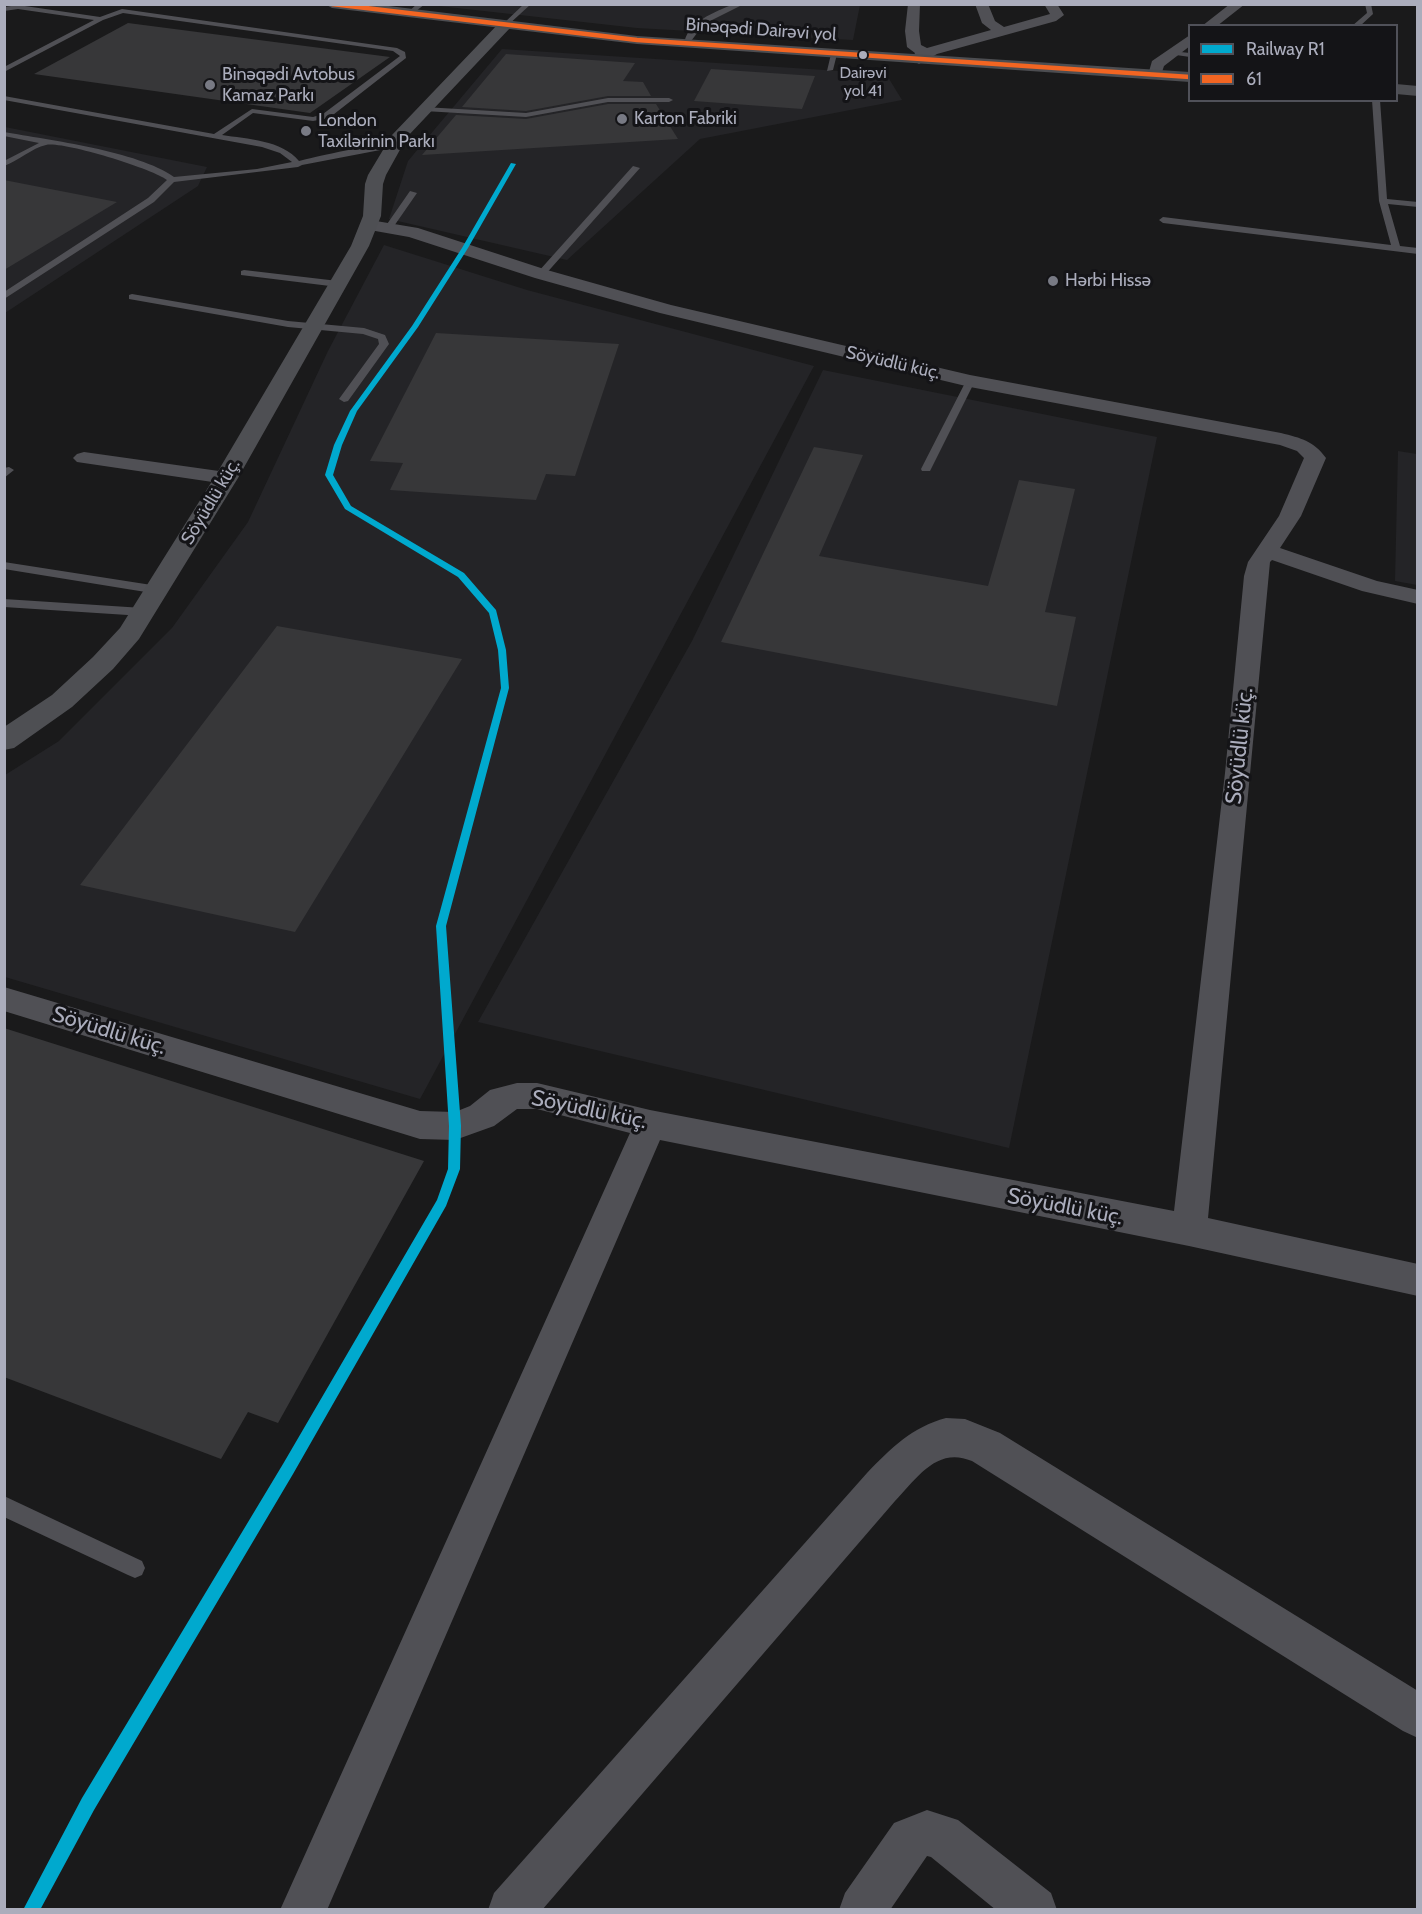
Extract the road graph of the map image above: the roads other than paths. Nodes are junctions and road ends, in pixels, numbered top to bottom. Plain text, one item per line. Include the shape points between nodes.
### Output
1 (332, 4) edge
2 (528, 4) edge
3 (741, 4) edge
4 (914, 4) edge
5 (981, 4) edge
6 (1050, 4) edge
7 (1239, 4) edge
8 (1368, 4) edge
9 (4, 9) edge
10 (415, 9) edge
11 (101, 19) junction
12 (1211, 24) edge
13 (1358, 24) edge
14 (505, 25) junction
15 (1003, 32) junction
16 (1188, 40) edge
17 (686, 44) junction
18 (1171, 53) junction
19 (834, 54) junction
20 (1188, 55) edge
21 (922, 57) junction
22 (4, 70) edge
23 (829, 70) dead end
24 (1155, 75) junction
25 (1188, 77) edge
26 (1398, 89) edge
27 (1418, 91) edge
28 (4, 98) edge
29 (669, 100) dead end
30 (1376, 102) edge
31 (424, 109) junction
32 (4, 134) edge
33 (216, 136) junction
34 (46, 142) junction
35 (392, 147) junction
36 (4, 164) edge
37 (298, 165) junction
38 (636, 168) dead end
39 (172, 180) junction
40 (413, 193) dead end
41 (1383, 201) junction
42 (1418, 205) edge
43 (1162, 220) dead end
44 (380, 226) junction
45 (1396, 249) junction
46 (1418, 251) edge
47 (244, 273) dead end
48 (541, 274) junction
49 (338, 284) junction
50 (4, 296) edge
51 (132, 297) dead end
52 (314, 327) junction
53 (970, 381) junction
54 (344, 399) dead end
55 (84, 458) dead end
56 (926, 469) dead end
57 (226, 478) junction
58 (1268, 550) junction
59 (4, 565) edge
60 (158, 590) junction
61 (1418, 597) edge
62 (4, 603) edge
63 (143, 612) junction
64 (4, 741) edge
65 (4, 999) edge
66 (650, 1124) junction
67 (1189, 1230) junction
68 (1418, 1280) edge
69 (4, 1506) edge
70 (135, 1568) dead end
71 (1418, 1716) edge
72 (303, 1910) edge
73 (511, 1910) edge
74 (862, 1910) edge
75 (1034, 1910) edge

1 - 10 main road, Binəqədi Dairəvi yol
2 - 14 lane
3 - 17 lane via 701,22 691,31
4 - 21 street via 914,47
5 - 15 street via 990,23
6 - 15 street via 1057,15
7 - 12 street
8 - 13 lane via 1370,14
9 - 11 lane via 18,7
10 - 14 main road, Binəqədi Dairəvi yol
11 - 22 lane
11 - 33 lane via 131,11 403,53 404,57 326,116 313,119 252,111
14 - 17 main road, Binəqədi Dairəvi yol
14 - 31 street, Söyüdlü küç.
15 - 21 street
16 - 18 street
17 - 19 main road, Binəqədi Dairəvi yol
18 - 20 lane
18 - 24 street via 1156,64
19 - 21 main road, Binəqədi Dairəvi yol
19 - 23 lane
21 - 24 main road, Binəqədi Dairəvi yol
24 - 25 main road, Binəqədi Dairəvi yol
26 - 27 main road
28 - 33 lane
29 - 31 lane via 608,100 526,115
30 - 41 lane
31 - 35 street, Söyüdlü küç.
32 - 34 lane
33 - 37 lane via 283,151
34 - 36 lane
34 - 39 lane via 136,162 161,171
35 - 37 lane
35 - 44 street, Söyüdlü küç. via 374,184
37 - 39 lane
38 - 48 lane
39 - 50 lane via 152,200
40 - 44 lane
41 - 42 lane
41 - 45 lane
43 - 45 lane
44 - 48 street, Söyüdlü küç. via 441,240
44 - 49 street, Söyüdlü küç.
45 - 46 lane
47 - 49 lane
48 - 53 street, Söyüdlü küç. via 666,309
49 - 52 street, Söyüdlü küç.
51 - 52 lane
52 - 54 lane via 363,331 382,337 384,344
52 - 57 street, Söyüdlü küç.
53 - 56 lane
53 - 58 street, Söyüdlü küç. via 1303,444 1315,459 1290,516
55 - 57 street
57 - 60 street, Söyüdlü küç.
58 - 61 street via 1370,586
58 - 67 street, Söyüdlü küç. via 1259,562 1256,576
59 - 60 lane
60 - 63 street, Söyüdlü küç.
62 - 63 lane
63 - 64 street, Söyüdlü küç. via 103,663 62,700
65 - 66 street, Söyüdlü küç. via 420,1125 455,1126 517,1096 537,1096
66 - 67 street, Söyüdlü küç.
66 - 72 street
67 - 68 street, Söyüdlü küç.
69 - 70 lane
71 - 73 street via 986,1447 959,1437 942,1438 922,1445 881,1487
74 - 75 street via 910,1839 927,1833 942,1836

